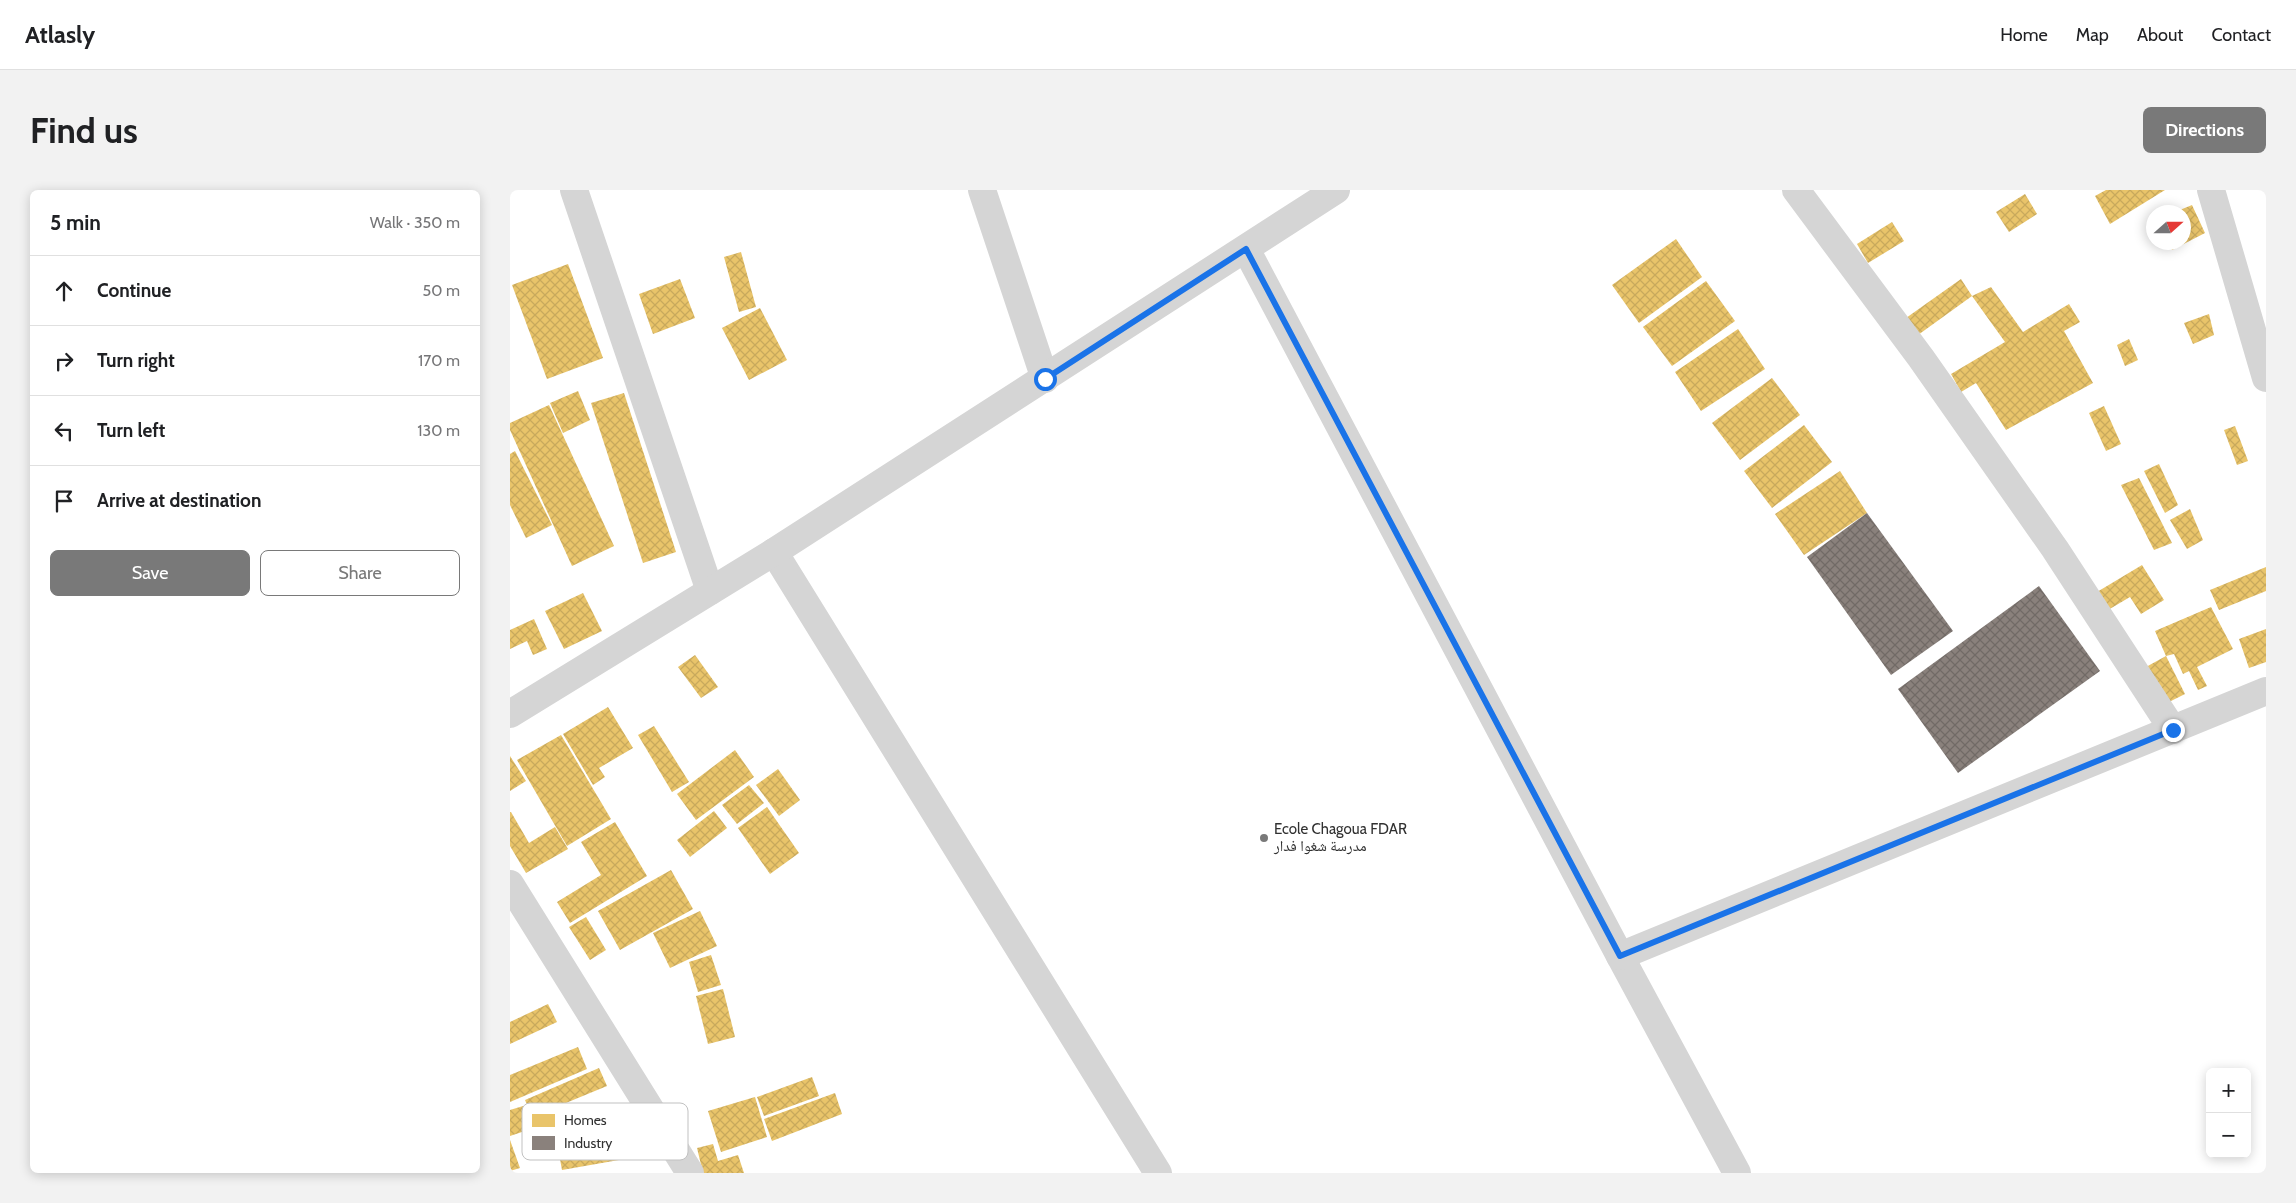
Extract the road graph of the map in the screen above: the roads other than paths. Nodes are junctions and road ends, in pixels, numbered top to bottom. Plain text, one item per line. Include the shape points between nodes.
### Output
1 (574, 190) edge
2 (982, 190) edge
3 (1336, 190) edge
4 (1796, 190) edge
5 (2211, 190) edge
6 (1246, 249) junction
7 (2266, 378) edge
8 (1045, 379) junction
9 (774, 552) junction
10 (710, 591) junction
11 (2266, 691) edge
12 (510, 714) edge
13 (2173, 730) junction
14 (510, 884) edge
15 (1620, 956) junction
16 (646, 1103) edge
17 (682, 1160) edge
18 (690, 1173) edge
19 (1158, 1173) edge
20 (1737, 1173) edge

1 - 10 street
2 - 8 street
3 - 6 street
4 - 13 street via 1921,358 2055,549
5 - 7 street
6 - 8 street
6 - 15 street
8 - 9 street
9 - 10 street
9 - 19 street
10 - 12 street
11 - 13 street
13 - 15 street
14 - 16 street
15 - 20 street
17 - 18 street

